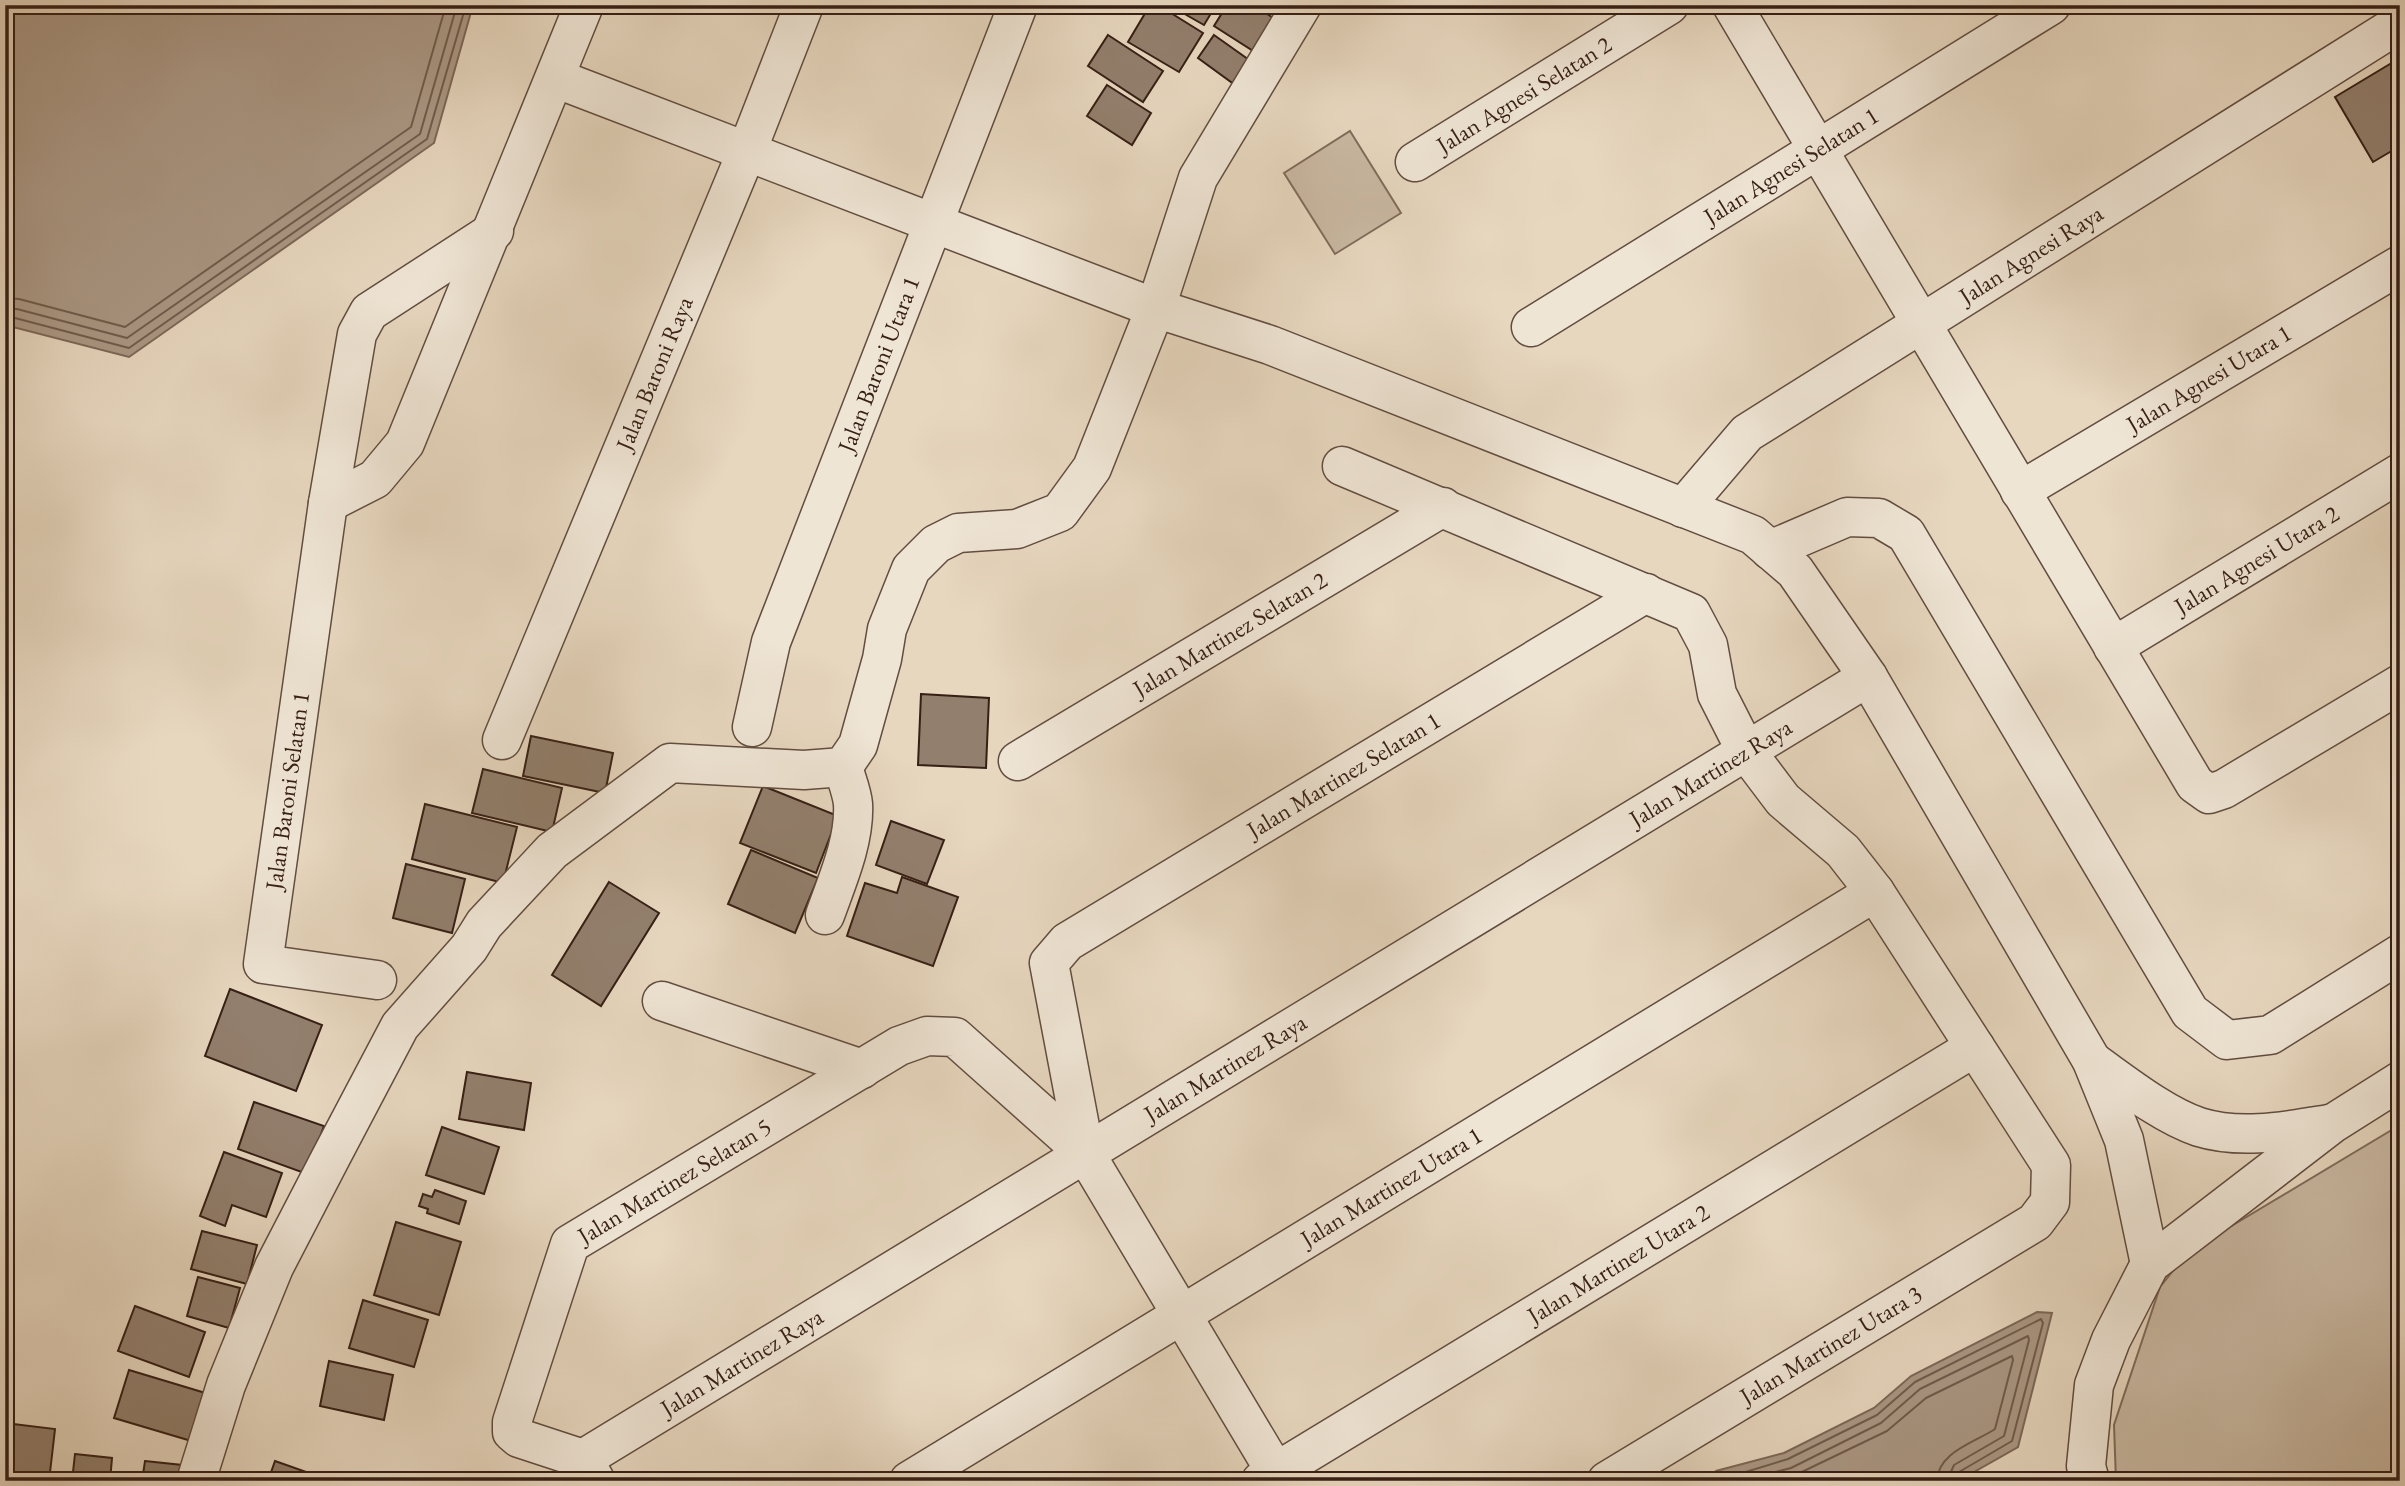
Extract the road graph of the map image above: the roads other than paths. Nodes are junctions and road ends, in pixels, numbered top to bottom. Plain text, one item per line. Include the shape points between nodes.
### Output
1 (584, 5) edge
2 (804, 5) edge
3 (1018, 5) edge
4 (1302, 5) edge
5 (1670, 5) edge
6 (1732, 5) edge
7 (2051, 5) edge
8 (2400, 23) edge
9 (555, 78) junction
10 (1818, 150) junction
11 (747, 151) junction
12 (1415, 162) dead end
13 (934, 223) junction
14 (494, 231) junction
15 (2400, 265) edge
16 (1155, 308) junction
17 (1921, 324) junction
18 (1531, 327) dead end
19 (1342, 466) dead end
20 (2400, 473) edge
21 (2020, 491) junction
22 (328, 503) junction
23 (1443, 507) junction
24 (1683, 509) junction
25 (1770, 550) junction
26 (1646, 593) junction
27 (2113, 648) junction
28 (1868, 677) junction
29 (2400, 684) edge
30 (752, 727) dead end
31 (502, 740) dead end
32 (1746, 751) junction
33 (1018, 761) dead end
34 (843, 767) junction
35 (1875, 892) junction
36 (825, 915) dead end
37 (2400, 954) edge
38 (377, 981) dead end
39 (662, 1001) dead end
40 (1975, 1047) junction
41 (2092, 1061) junction
42 (862, 1069) junction
43 (2400, 1081) edge
44 (2332, 1124) junction
45 (1085, 1153) junction
46 (2150, 1264) junction
47 (1181, 1314) junction
48 (589, 1470) edge
49 (1273, 1478) edge
50 (195, 1481) edge
51 (909, 1481) edge
52 (1607, 1481) edge
53 (2090, 1481) edge

1 - 9 street
2 - 11 street, Jalan Baroni Raya
3 - 13 street, Jalan Baroni Utara 1
4 - 16 street via 1198,178
5 - 12 street, Jalan Agnesi Selatan 2
6 - 10 street
7 - 10 street, Jalan Agnesi Selatan 1
8 - 17 street, Jalan Agnesi Raya
9 - 11 street
9 - 14 street
10 - 17 street
10 - 18 street, Jalan Agnesi Selatan 1
11 - 13 street
11 - 31 street, Jalan Baroni Raya
13 - 16 street
13 - 30 street, Jalan Baroni Utara 1 via 771,642
14 - 22 street via 405,443 375,479
14 - 22 street, Jalan Baroni Selatan 1 via 369,312 357,334
15 - 21 street, Jalan Agnesi Utara 1
16 - 24 street via 1270,345
16 - 34 street via 1092,468 1060,512 1017,529 958,533 936,544 911,569 887,629 858,745
17 - 21 street
17 - 24 street, Jalan Agnesi Raya via 1747,433
19 - 23 street
20 - 27 street, Jalan Agnesi Utara 2
21 - 27 street
22 - 38 street, Jalan Baroni Selatan 1 via 263,964
23 - 26 street
23 - 33 street, Jalan Martinez Selatan 2
24 - 25 street via 1753,536
25 - 28 street via 1795,571
25 - 37 street via 1847,517 1879,518 1906,534 2190,1012 2227,1040 2270,1035
26 - 32 street via 1691,613 1708,645 1717,694
26 - 45 street, Jalan Martinez Selatan 1 via 1067,942 1049,963
27 - 29 street via 2195,784 2209,794
28 - 32 street, Jalan Martinez Raya
28 - 41 street
32 - 35 street via 1783,800 1843,851
32 - 45 street, Jalan Martinez Raya
34 - 36 street via 853,803 850,828
34 - 50 street via 670,763 552,851 484,924 469,948 400,1026 331,1157 274,1267 226,1385
35 - 40 street
35 - 47 street, Jalan Martinez Utara 1
39 - 42 street
40 - 49 street, Jalan Martinez Utara 2
40 - 52 street, Jalan Martinez Utara 3 via 2051,1165 2050,1202 2035,1222
41 - 44 street via 2143,1097 2197,1126 2254,1134
41 - 46 street via 2124,1140
42 - 45 street, Jalan Martinez Selatan 5 via 926,1035 955,1037
42 - 48 street, Jalan Martinez Selatan 5 via 570,1244 512,1432
43 - 44 street
44 - 46 street
45 - 47 street
45 - 48 street, Jalan Martinez Raya
46 - 53 street via 2094,1385 2086,1466
47 - 49 street
47 - 51 street, Jalan Martinez Utara 1

